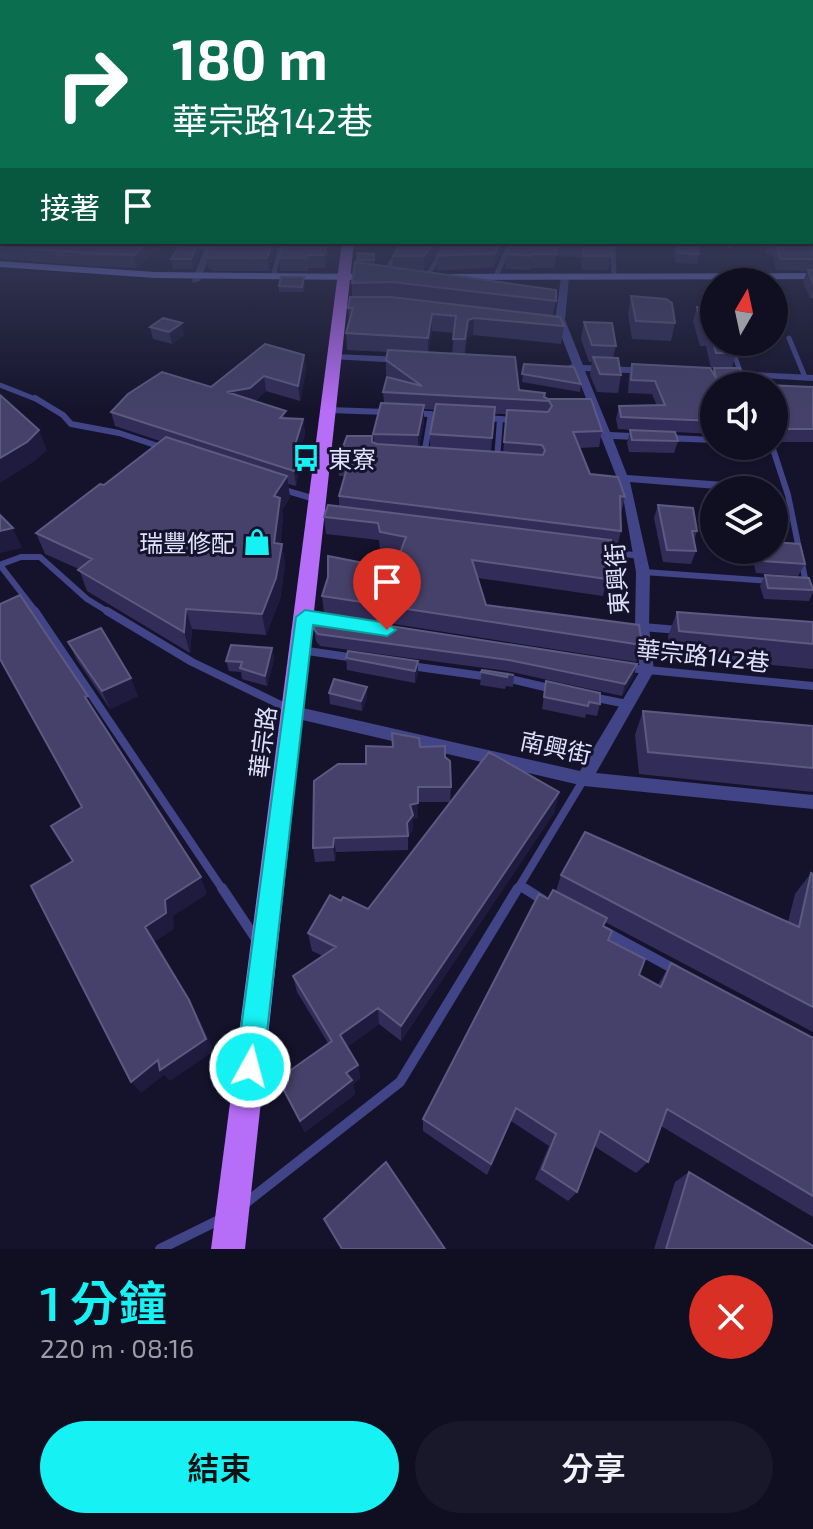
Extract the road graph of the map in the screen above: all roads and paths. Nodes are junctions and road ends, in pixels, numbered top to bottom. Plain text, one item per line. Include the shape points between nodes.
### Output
1 (345, 294) edge
2 (564, 294) edge
3 (548, 327) edge
4 (564, 329) junction
5 (789, 338) dead end
6 (335, 357) junction
7 (411, 360) edge
8 (564, 367) edge
9 (580, 368) junction
10 (667, 371) edge
11 (809, 378) edge
12 (788, 379) edge
13 (0, 385) edge
14 (329, 410) junction
15 (431, 414) junction
16 (445, 415) edge
17 (472, 417) edge
18 (500, 419) junction
19 (529, 421) edge
20 (605, 435) junction
21 (700, 439) edge
22 (167, 449) edge
23 (408, 456) edge
24 (423, 457) junction
25 (438, 458) edge
26 (777, 460) edge
27 (482, 462) edge
28 (496, 463) junction
29 (510, 464) edge
30 (622, 478) junction
31 (268, 484) edge
32 (700, 484) edge
33 (322, 510) junction
34 (594, 550) edge
35 (640, 556) junction
36 (1, 564) edge
37 (643, 572) junction
38 (777, 581) edge
39 (792, 582) edge
40 (810, 583) edge
41 (642, 627) junction
42 (686, 630) edge
43 (301, 650) junction
44 (362, 659) edge
45 (407, 665) edge
46 (615, 666) edge
47 (647, 671) junction
48 (813, 686) edge
49 (559, 690) edge
50 (587, 696) edge
51 (629, 704) junction
52 (294, 712) junction
53 (584, 779) junction
54 (813, 802) edge
55 (521, 886) junction
56 (558, 907) edge
57 (587, 922) edge
58 (263, 950) junction
59 (686, 975) edge
60 (233, 1213) junction
61 (160, 1249) edge
62 (228, 1249) edge

1 - 6 main road, 華宗路 via 347,309
2 - 4 street
3 - 4 lane
4 - 9 street, 東興街
5 - 11 lane
6 - 7 street
6 - 14 main road, 華宗路
8 - 9 street
9 - 10 street
9 - 20 street, 東興街
11 - 12 street
13 - 22 lane via 34,398 71,424
14 - 15 lane
14 - 33 main road, 華宗路
15 - 16 lane
15 - 24 lane
17 - 18 lane
18 - 19 lane
18 - 28 lane
20 - 21 street
20 - 30 street, 東興街
23 - 24 lane
24 - 25 lane
26 - 40 lane
27 - 28 lane
28 - 29 lane
30 - 32 street
30 - 35 street, 東興街
31 - 33 lane
33 - 43 main road, 華宗路 via 313,618
34 - 35 lane
35 - 37 street, 東興街
36 - 52 lane via 40,557 87,599 192,662
36 - 58 lane
37 - 38 lane
37 - 41 street, 東興街
39 - 40 lane
41 - 42 lane
41 - 47 street, 東興街
43 - 44 lane
43 - 52 main road, 華宗路
45 - 49 lane
46 - 47 lane, 華宗路142巷
47 - 48 lane, 華宗路142巷
47 - 51 street
50 - 51 lane
51 - 53 street
52 - 53 street, 南興街
52 - 58 main road, 華宗路
53 - 54 street, 南興街
53 - 55 lane
55 - 56 lane
55 - 60 lane via 400,1082
57 - 59 lane
58 - 60 main road, 華宗路
60 - 61 lane
60 - 62 main road, 華宗路

